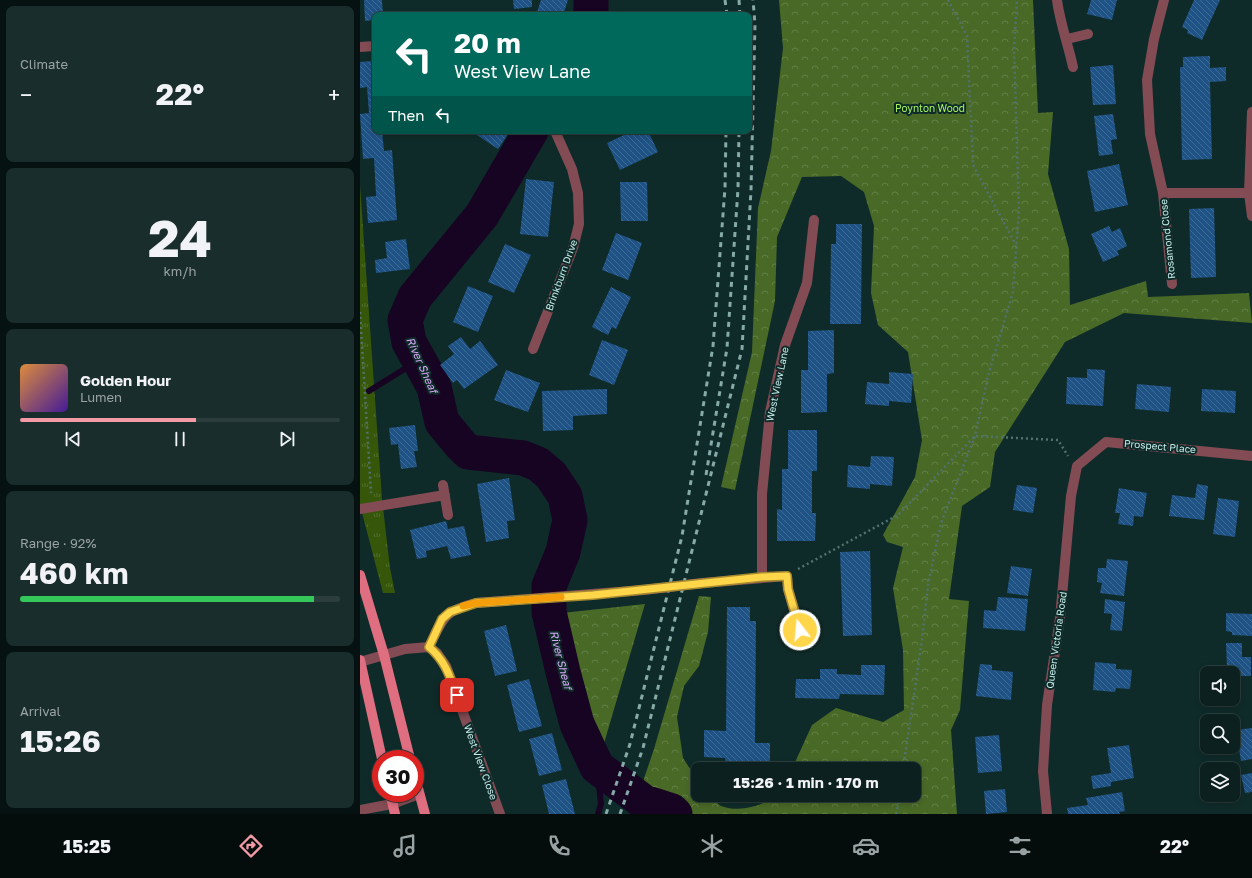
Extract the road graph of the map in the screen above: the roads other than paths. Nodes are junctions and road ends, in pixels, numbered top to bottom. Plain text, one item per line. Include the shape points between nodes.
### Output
1 (1057, 0) edge
2 (1164, 0) edge
3 (1088, 34) dead end
4 (1066, 39) junction
5 (372, 46) edge
6 (360, 47) edge
7 (1072, 66) dead end
8 (1252, 112) edge
9 (556, 134) edge
10 (1163, 193) junction
11 (1249, 193) junction
12 (1252, 216) edge
13 (814, 220) dead end
14 (1172, 284) dead end
15 (533, 349) dead end
16 (1252, 456) edge
17 (1076, 466) joint
18 (360, 508) edge
19 (448, 515) dead end
20 (762, 577) junction
21 (361, 581) edge
22 (800, 630) dead end
23 (429, 647) junction
24 (384, 655) junction
25 (360, 661) edge
26 (380, 750) edge
27 (408, 750) edge
28 (397, 802) edge
29 (421, 802) edge
30 (392, 804) junction
31 (360, 810) edge
32 (386, 814) edge
33 (395, 814) edge
34 (425, 814) edge
35 (500, 814) edge
36 (1047, 814) edge

1 - 4 street
2 - 10 street, Rosamond Close via 1147,80 1150,134
3 - 4 street
4 - 7 street
5 - 6 street
8 - 11 street
9 - 15 street, Brinkburn Drive via 572,169 578,193 579,224
10 - 11 street, Rosamond Close
10 - 14 street, Rosamond Close
11 - 12 street
13 - 20 street, West View Lane via 807,284 785,345 770,412 762,494
16 - 17 street, Prospect Place via 1106,442
17 - 36 street, Queen Victoria Road via 1060,618 1047,706 1043,771
18 - 19 street via 444,490
20 - 22 street via 787,576 788,589
20 - 23 street, bridge via 593,595 476,603 450,612 442,619
21 - 24 main road
23 - 24 street via 405,649
23 - 35 street, West View Close via 446,666
24 - 25 street
24 - 27 main road
25 - 26 main road
28 - 30 street
29 - 34 main road
30 - 31 street
30 - 32 street
30 - 33 main road

